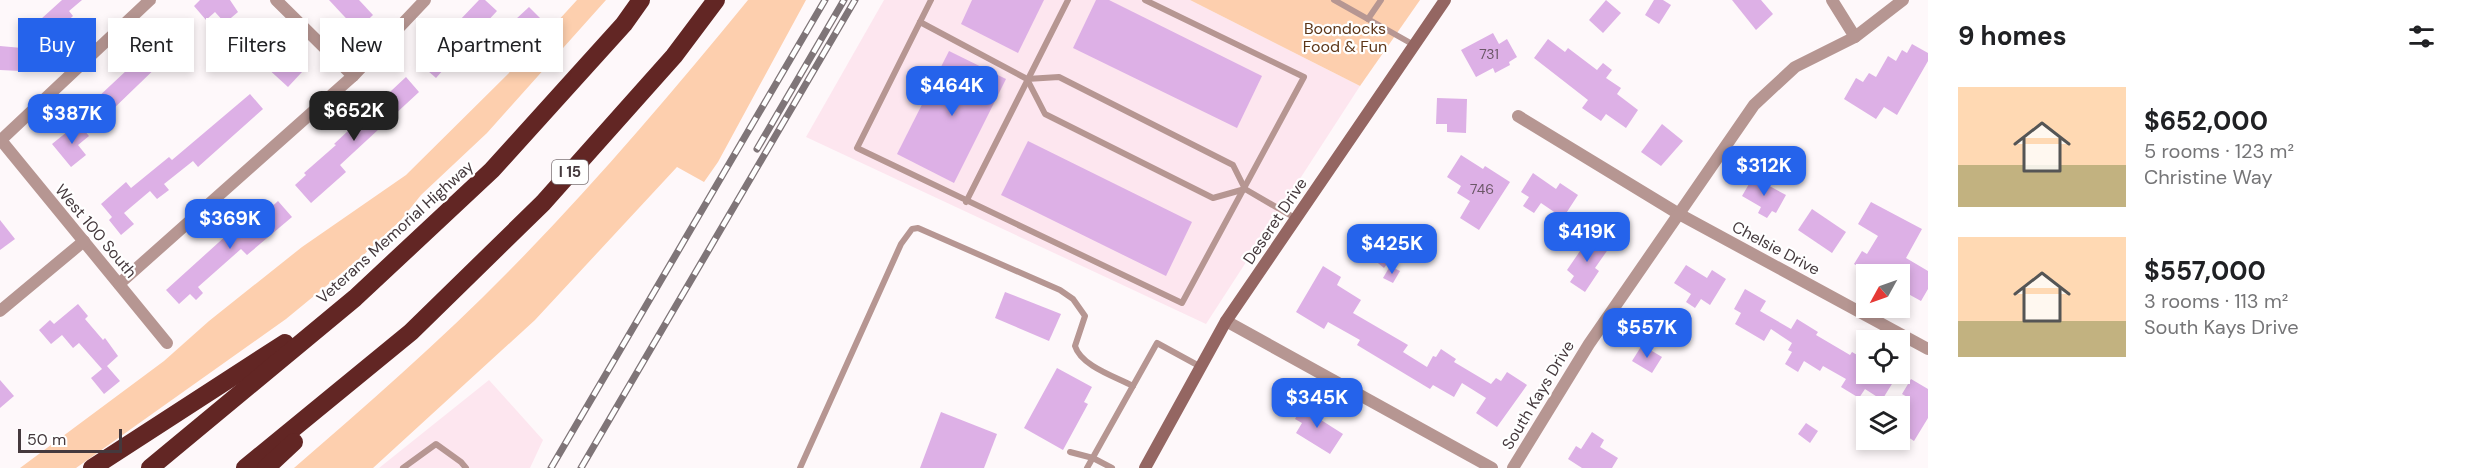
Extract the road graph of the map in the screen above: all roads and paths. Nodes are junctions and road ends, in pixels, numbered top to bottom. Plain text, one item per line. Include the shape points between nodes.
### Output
1 (150, 0) edge
2 (276, 0) edge
3 (424, 0) edge
4 (642, 0) edge
5 (716, 0) edge
6 (931, 0) edge
7 (1068, 0) edge
8 (1145, 0) edge
9 (1334, 0) edge
10 (1382, 0) edge
11 (1445, 0) edge
12 (1832, 0) edge
13 (1903, 0) edge
14 (1368, 19) junction
15 (920, 22) junction
16 (1855, 37) junction
17 (1414, 45) junction
18 (353, 76) junction
19 (1027, 79) junction
20 (1518, 116) dead end
21 (0, 140) edge
22 (1245, 189) junction
23 (966, 202) junction
24 (1678, 214) junction
25 (1296, 219) junction
26 (84, 242) junction
27 (119, 284) junction
28 (355, 298) junction
29 (0, 311) edge
30 (1226, 321) junction
31 (411, 332) junction
32 (167, 343) dead end
33 (1928, 349) edge
34 (1201, 367) junction
35 (1133, 386) junction
36 (1070, 452) dead end
37 (1093, 458) junction
38 (92, 468) edge
39 (150, 468) edge
40 (244, 468) edge
41 (266, 468) edge
42 (403, 468) edge
43 (466, 468) edge
44 (800, 468) edge
45 (1087, 468) edge
46 (1112, 468) edge
47 (1145, 468) edge
48 (1492, 468) edge
49 (1513, 468) edge

1 - 21 street
2 - 18 street
3 - 18 street
4 - 28 highway, Veterans Memorial Highway via 492,170
5 - 31 highway, I 15 via 674,56 543,202
6 - 15 lane
7 - 19 lane
8 - 22 lane via 1304,77
9 - 14 lane
10 - 14 lane
11 - 17 street, Deseret Drive
12 - 16 street
13 - 16 street, South Kays Drive
14 - 17 lane
15 - 19 lane
15 - 23 lane via 856,148
16 - 24 street, South Kays Drive via 1795,68 1754,105
17 - 25 street, Deseret Drive
18 - 27 street
19 - 22 lane via 1059,77 1213,154 1233,165
19 - 22 lane via 1045,114 1214,198
19 - 23 lane
20 - 24 street, Chelsie Drive
21 - 26 street, West 100 South
22 - 23 lane via 1182,303
22 - 25 lane
24 - 33 street, Chelsie Drive
24 - 49 street, South Kays Drive via 1589,344
25 - 30 street, Deseret Drive
26 - 27 street, West 100 South
26 - 29 street
27 - 32 street, West 100 South
28 - 38 highway
28 - 39 highway, Veterans Memorial Highway
30 - 34 street, Deseret Drive
30 - 48 street
31 - 40 highway, I 15
31 - 41 highway
34 - 35 lane via 1156,343
34 - 47 street, Deseret Drive
35 - 37 lane
35 - 44 lane via 1086,362 1076,350 1085,316 1066,294 918,228 912,229 901,244
36 - 37 lane
37 - 45 lane
37 - 46 lane
42 - 43 lane via 436,444

